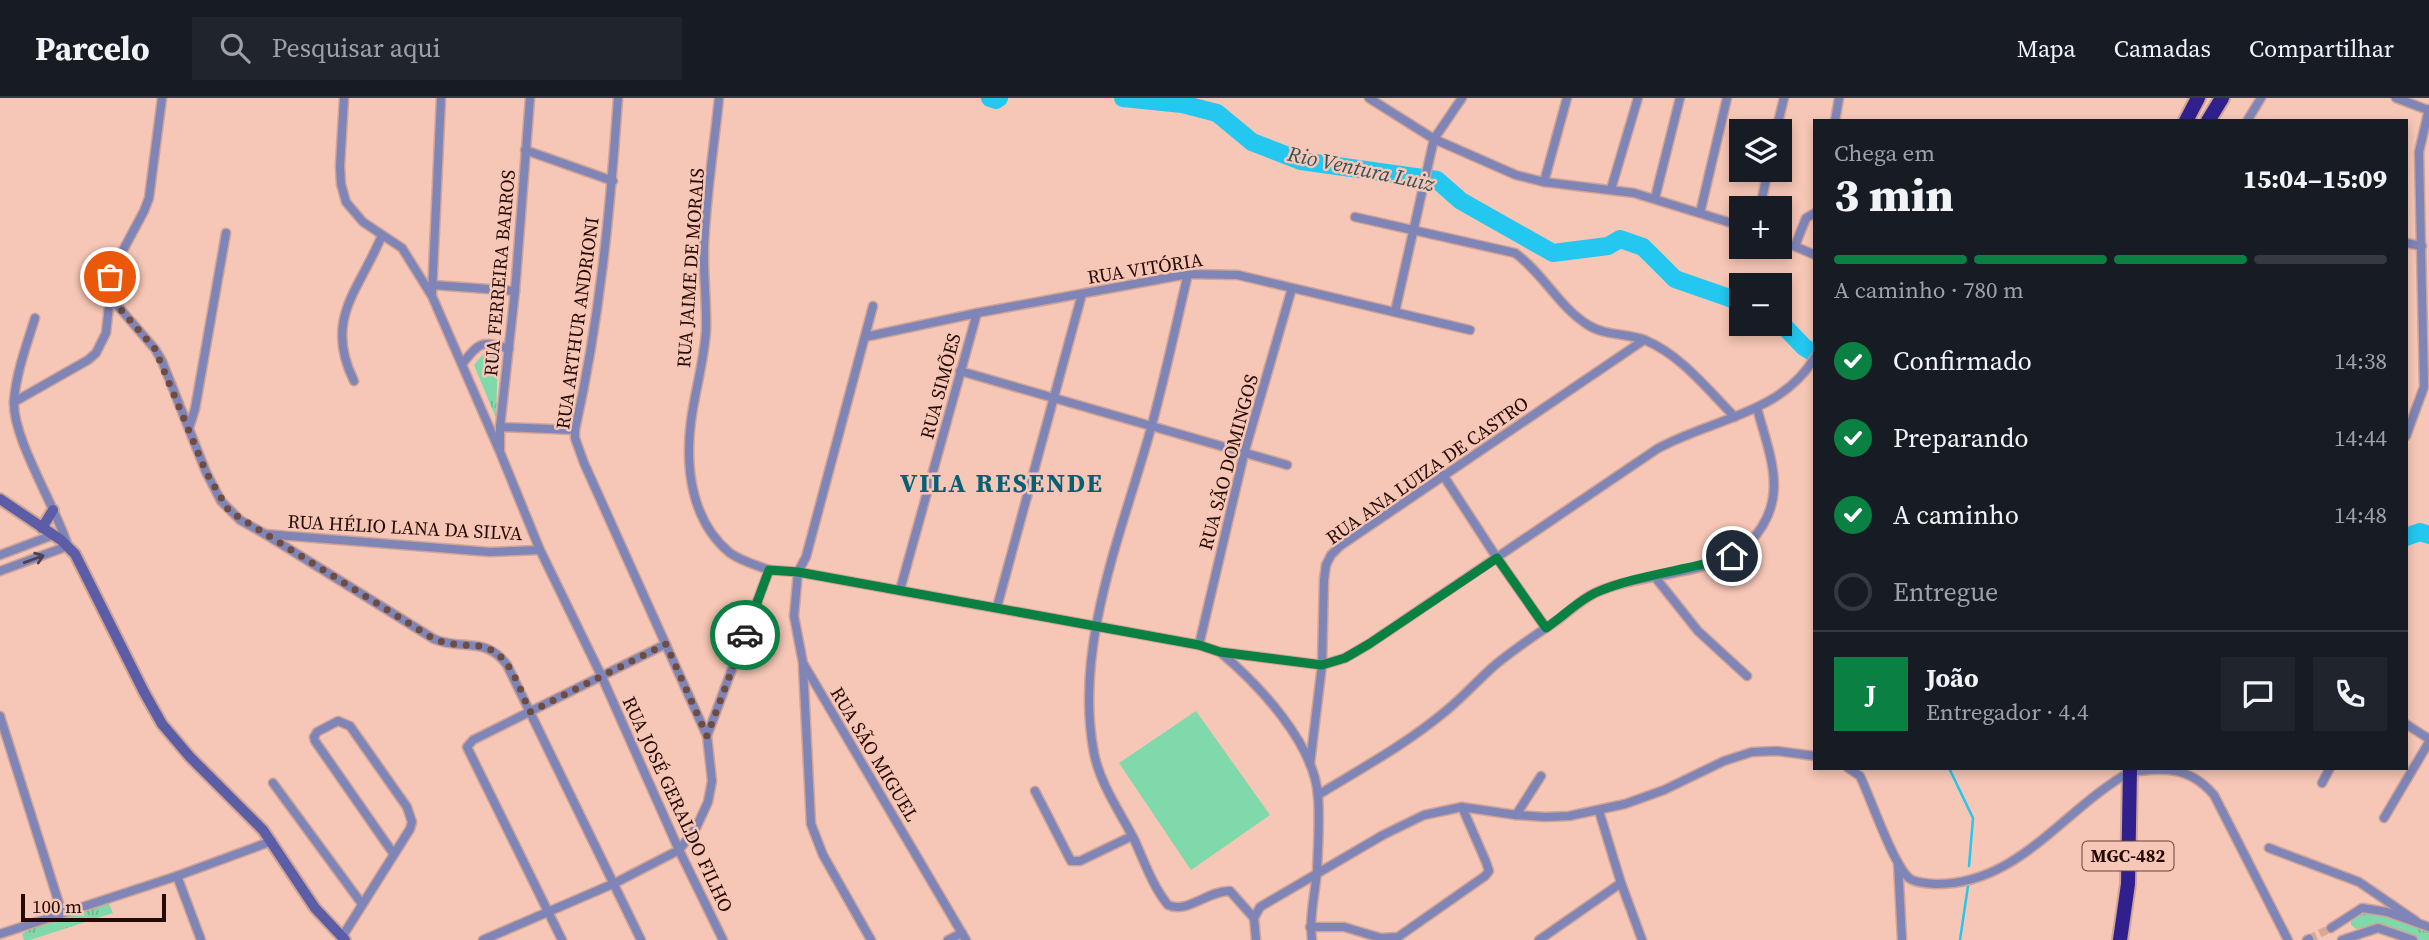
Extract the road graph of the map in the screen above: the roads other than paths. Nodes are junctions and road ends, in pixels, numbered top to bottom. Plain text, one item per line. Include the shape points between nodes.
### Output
1 (162, 98) edge
2 (344, 98) edge
3 (441, 98) edge
4 (530, 98) edge
5 (618, 98) edge
6 (719, 98) edge
7 (1462, 98) edge
8 (1567, 98) edge
9 (1638, 98) edge
10 (1680, 98) edge
11 (1727, 98) edge
12 (1784, 98) edge
13 (1839, 98) edge
14 (2198, 98) edge
15 (2222, 98) edge
16 (2260, 98) edge
17 (2396, 98) edge
18 (1373, 99) edge
19 (2429, 109) edge
20 (1779, 119) edge
21 (1835, 119) edge
22 (2187, 119) edge
23 (2209, 119) edge
24 (2248, 119) edge
25 (1434, 139) junction
26 (526, 150) junction
27 (612, 181) junction
28 (1544, 182) junction
29 (1611, 190) junction
30 (1655, 198) junction
31 (1700, 213) junction
32 (1813, 214) edge
33 (1355, 217) dead end
34 (1729, 222) edge
35 (1413, 229) junction
36 (226, 233) dead end
37 (382, 235) junction
38 (2408, 243) edge
39 (1792, 245) edge
40 (1795, 246) junction
41 (2422, 246) junction
42 (1813, 255) edge
43 (1188, 274) junction
44 (433, 285) junction
45 (1292, 288) junction
46 (515, 291) junction
47 (1082, 294) junction
48 (432, 296) junction
49 (110, 297) junction
50 (873, 306) dead end
51 (1395, 312) junction
52 (977, 313) junction
53 (35, 318) dead end
54 (1470, 330) dead end
55 (865, 337) junction
56 (1644, 340) junction
57 (509, 349) junction
58 (1813, 360) edge
59 (462, 364) junction
60 (960, 372) junction
61 (354, 381) dead end
62 (1056, 397) junction
63 (14, 402) junction
64 (1757, 408) junction
65 (1735, 417) junction
66 (500, 427) junction
67 (1151, 427) junction
68 (189, 428) junction
69 (575, 430) junction
70 (2408, 431) edge
71 (500, 452) junction
72 (1244, 454) junction
73 (1287, 465) dead end
74 (1443, 475) junction
75 (0, 499) edge
76 (53, 510) junction
77 (42, 528) junction
78 (265, 534) junction
79 (53, 535) junction
80 (68, 546) junction
81 (540, 550) junction
82 (0, 555) edge
83 (1497, 558) junction
84 (769, 570) junction
85 (0, 571) edge
86 (798, 572) junction
87 (1655, 577) junction
88 (900, 590) junction
89 (997, 607) junction
90 (1097, 626) junction
91 (1546, 628) junction
92 (666, 644) junction
93 (1199, 645) junction
94 (1220, 652) junction
95 (803, 663) junction
96 (1322, 665) junction
97 (601, 675) junction
98 (1746, 676) dead end
99 (530, 712) junction
100 (0, 716) edge
101 (2408, 725) edge
102 (707, 736) junction
103 (2429, 740) edge
104 (1813, 756) edge
105 (1310, 764) junction
106 (1851, 770) edge
107 (2129, 770) edge
108 (2131, 770) edge
109 (2168, 770) edge
110 (2329, 770) edge
111 (1541, 776) dead end
112 (273, 783) dead end
113 (2322, 783) dead end
114 (1035, 791) dead end
115 (1318, 794) junction
116 (1462, 807) junction
117 (1599, 811) junction
118 (1516, 815) junction
119 (2384, 818) dead end
120 (1132, 836) junction
121 (272, 841) junction
122 (2269, 848) dead end
123 (679, 850) junction
124 (393, 853) junction
125 (1898, 863) junction
126 (1317, 873) junction
127 (177, 876) junction
128 (615, 883) junction
129 (1620, 883) junction
130 (362, 904) junction
131 (549, 912) junction
132 (62, 914) junction
133 (1254, 918) junction
134 (2341, 921) junction
135 (2416, 921) junction
136 (1310, 927) junction
137 (2429, 927) edge
138 (2331, 928) tunnel mouth
139 (0, 934) edge
140 (964, 936) edge
141 (1550, 937) edge
142 (2361, 937) edge
143 (343, 939) edge
144 (2345, 939) edge
145 (201, 940) edge
146 (483, 940) edge
147 (562, 940) edge
148 (641, 940) edge
149 (723, 940) edge
150 (871, 940) edge
151 (948, 940) edge
152 (1256, 940) edge
153 (1312, 940) edge
154 (1539, 940) edge
155 (1642, 940) edge
156 (1902, 940) edge
157 (2120, 940) edge
158 (2288, 940) edge
159 (2413, 940) edge

1 - 49 street via 149,198 113,269
2 - 37 street, RUA JOSÉ GERALDO FILHO via 341,184 354,214
3 - 44 street
4 - 26 street, RUA FERREIRA BARROS
5 - 27 street, RUA ARTHUR ANDRIONI
6 - 84 street, RUA JAIME DE MORAIS via 705,232 705,337 691,419 691,483 706,524 718,541 732,554
7 - 25 street
8 - 28 street
9 - 29 street
10 - 30 street
11 - 31 street
12 - 20 street
13 - 21 street
14 - 22 highway
15 - 23 highway
16 - 24 street
17 - 19 street
18 - 25 street
19 - 41 street via 2419,152
25 - 28 street via 1499,169
25 - 35 street
26 - 27 street
26 - 46 street, RUA FERREIRA BARROS
27 - 69 street, RUA ARTHUR ANDRIONI via 591,358
28 - 29 street
29 - 30 street
30 - 31 street
31 - 34 street
32 - 40 street via 1806,218
33 - 35 street
35 - 51 street
35 - 56 street via 1506,250 1530,264 1587,324
36 - 68 street
37 - 48 street, RUA JOSÉ GERALDO FILHO via 408,255
37 - 61 street via 344,317 342,341
38 - 41 street
39 - 40 street
40 - 42 street
41 - 70 street via 2424,387
43 - 45 street, RUA VITÓRIA via 1238,275
43 - 47 street, RUA VITÓRIA
43 - 67 street
44 - 46 street
44 - 48 street
45 - 51 street, RUA VITÓRIA
45 - 72 street, RUA SÃO DOMINGOS
46 - 57 street, RUA FERREIRA BARROS
47 - 52 street, RUA VITÓRIA
47 - 62 street
48 - 59 street, RUA JOSÉ GERALDO FILHO
49 - 63 street via 106,333 96,352
49 - 68 street, RUA HÉLIO LANA DA SILVA via 155,349
50 - 55 street, RUA SÃO MIGUEL
51 - 54 street, RUA VITÓRIA
52 - 55 street, RUA VITÓRIA
52 - 60 street, RUA SIMÕES
53 - 63 street
55 - 86 street, RUA SÃO MIGUEL via 810,546
56 - 65 street via 1678,360
56 - 74 street, RUA ANA LUIZA DE CASTRO
57 - 59 street via 482,343
57 - 66 street, RUA FERREIRA BARROS
58 - 64 street via 1788,390
59 - 71 street, RUA JOSÉ GERALDO FILHO
60 - 62 street
60 - 88 street, RUA SIMÕES
62 - 67 street
62 - 89 street
63 - 76 street via 22,440
64 - 65 street
64 - 87 street via 1774,466 1775,488 1761,527 1732,556
65 - 83 street via 1657,449
66 - 69 street
66 - 71 street, RUA FERREIRA BARROS
67 - 72 street
67 - 90 street
68 - 78 street, RUA HÉLIO LANA DA SILVA via 221,501 234,516
69 - 92 street, RUA ARTHUR ANDRIONI via 584,463
71 - 81 street, RUA JOSÉ GERALDO FILHO
72 - 73 street
72 - 93 street, RUA SÃO DOMINGOS
74 - 83 street
74 - 96 street, RUA ANA LUIZA DE CASTRO via 1331,555 1324,580
75 - 77 street
76 - 77 street
76 - 80 street
77 - 79 street
78 - 81 street, RUA HÉLIO LANA DA SILVA via 490,552
78 - 99 street via 434,639 491,649 500,655
79 - 80 street
79 - 82 street
85 -> 80 street
80 - 121 street via 80,560 162,724
81 - 97 street, RUA JOSÉ GERALDO FILHO
83 - 91 street
83 - 96 street via 1369,644
84 - 86 street, RUA JAIME DE MORAIS
84 - 102 street
86 - 88 street, RUA JAIME DE MORAIS
86 - 95 street, RUA SÃO MIGUEL via 794,616
87 - 91 street via 1593,594
87 - 98 street via 1698,631
88 - 89 street, RUA JAIME DE MORAIS
89 - 90 street, RUA JAIME DE MORAIS
90 - 93 street, RUA JAIME DE MORAIS
90 - 120 street via 1088,705 1094,757
91 - 115 street via 1420,731
92 - 97 street
92 - 102 street, RUA ARTHUR ANDRIONI
93 - 94 street, RUA JAIME DE MORAIS
94 - 96 street
94 - 105 street via 1266,697
95 - 140 street, RUA SÃO MIGUEL
95 - 150 street via 811,824 823,855
96 - 105 street, RUA ANA LUIZA DE CASTRO
97 - 99 street
97 - 123 street, RUA JOSÉ GERALDO FILHO
99 - 128 street
99 - 131 street via 473,740 468,751
100 - 132 street
101 - 103 street
102 - 123 street via 712,781 708,802
103 - 119 street
104 - 117 street via 1752,752 1664,790
105 - 115 street
106 - 125 street via 1860,776
107 - 125 street via 2017,860 1990,874 1946,884 1924,883 1910,879
108 - 157 highway, MGC-482 via 2129,884
109 - 158 street via 2196,777 2214,795
110 - 113 street
111 - 118 street
112 - 130 street
114 - 120 street via 1071,861
115 - 126 street
116 - 118 street
116 - 126 street via 1424,815
116 - 136 street via 1486,862 1489,871 1485,876 1398,937 1381,938 1344,927
117 - 118 street
117 - 129 street
120 - 133 street via 1168,905 1178,908 1230,891
121 - 127 street
121 - 143 street via 315,908
122 - 135 street via 2359,883
123 - 128 street
123 - 149 street, RUA JOSÉ GERALDO FILHO
124 - 124 street via 410,829 411,815 350,726 338,721 317,732 315,741
124 - 130 street
125 - 156 street
126 - 133 street via 1260,907
126 - 136 street
127 - 132 street
127 - 145 street
128 - 131 street
128 - 148 street
129 - 141 street
129 - 155 street
130 - 143 street
131 - 146 street
131 - 147 street
132 - 139 street
133 - 152 street
134 - 135 street via 2370,908
134 - 138 street
134 - 144 street
135 - 137 street
136 - 153 street
140 - 151 street
141 - 154 street
142 - 144 street
142 - 159 street via 2378,928

